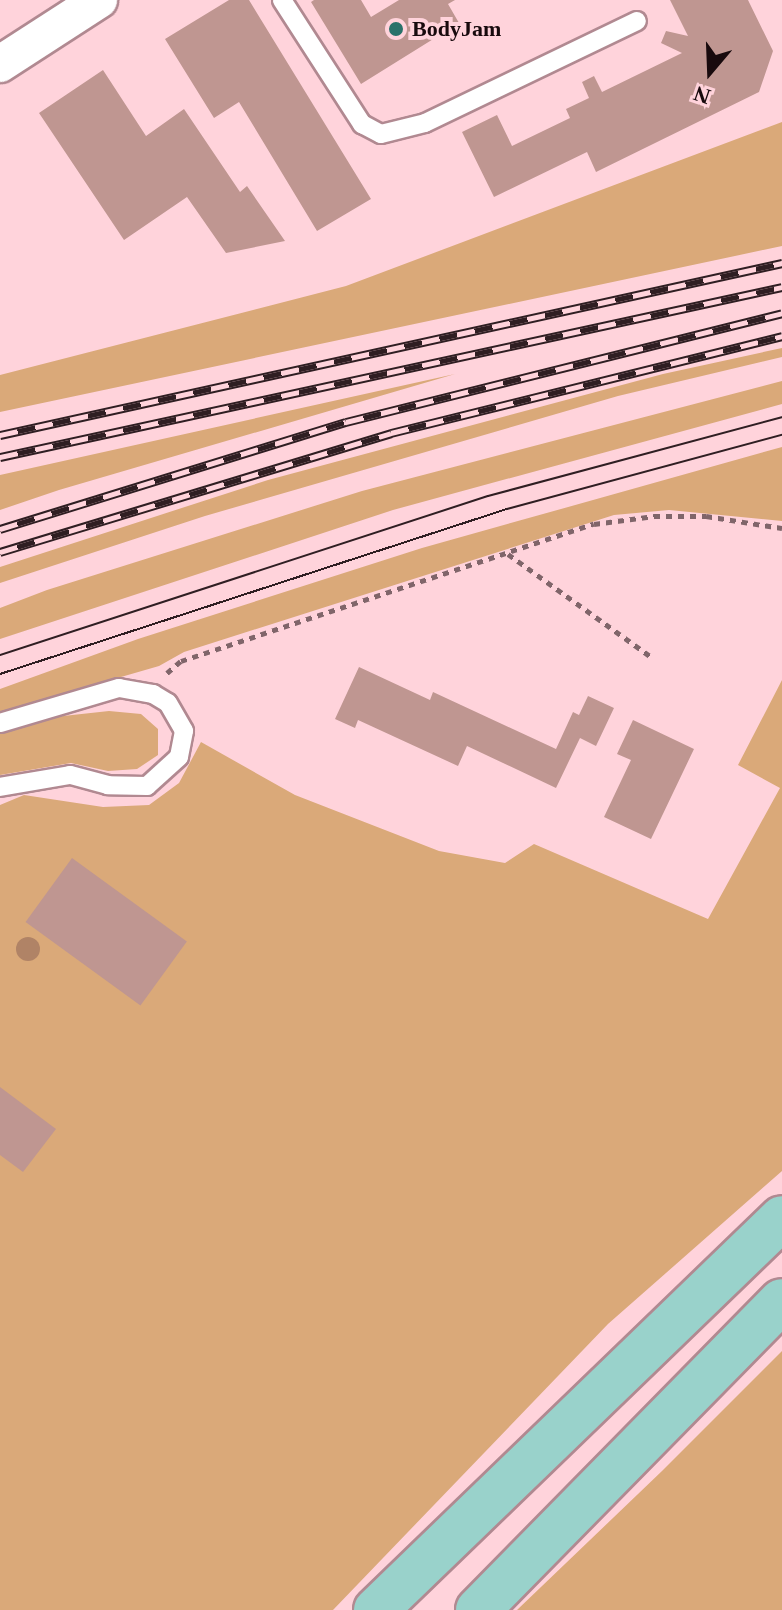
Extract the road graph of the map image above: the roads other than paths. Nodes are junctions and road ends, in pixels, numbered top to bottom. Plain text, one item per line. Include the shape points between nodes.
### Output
1 (99, 0) edge
2 (282, 0) edge
3 (637, 21) dead end
4 (0, 64) edge
5 (0, 723) edge
6 (0, 787) edge
7 (782, 1218) edge
8 (782, 1301) edge
9 (376, 1610) edge
10 (478, 1610) edge

1 - 4 street
2 - 3 lane via 362,124 381,134 425,123
5 - 6 lane via 119,688 153,694 168,703 184,731 179,757 160,779 126,788 70,775
7 - 9 main road
8 - 10 main road

